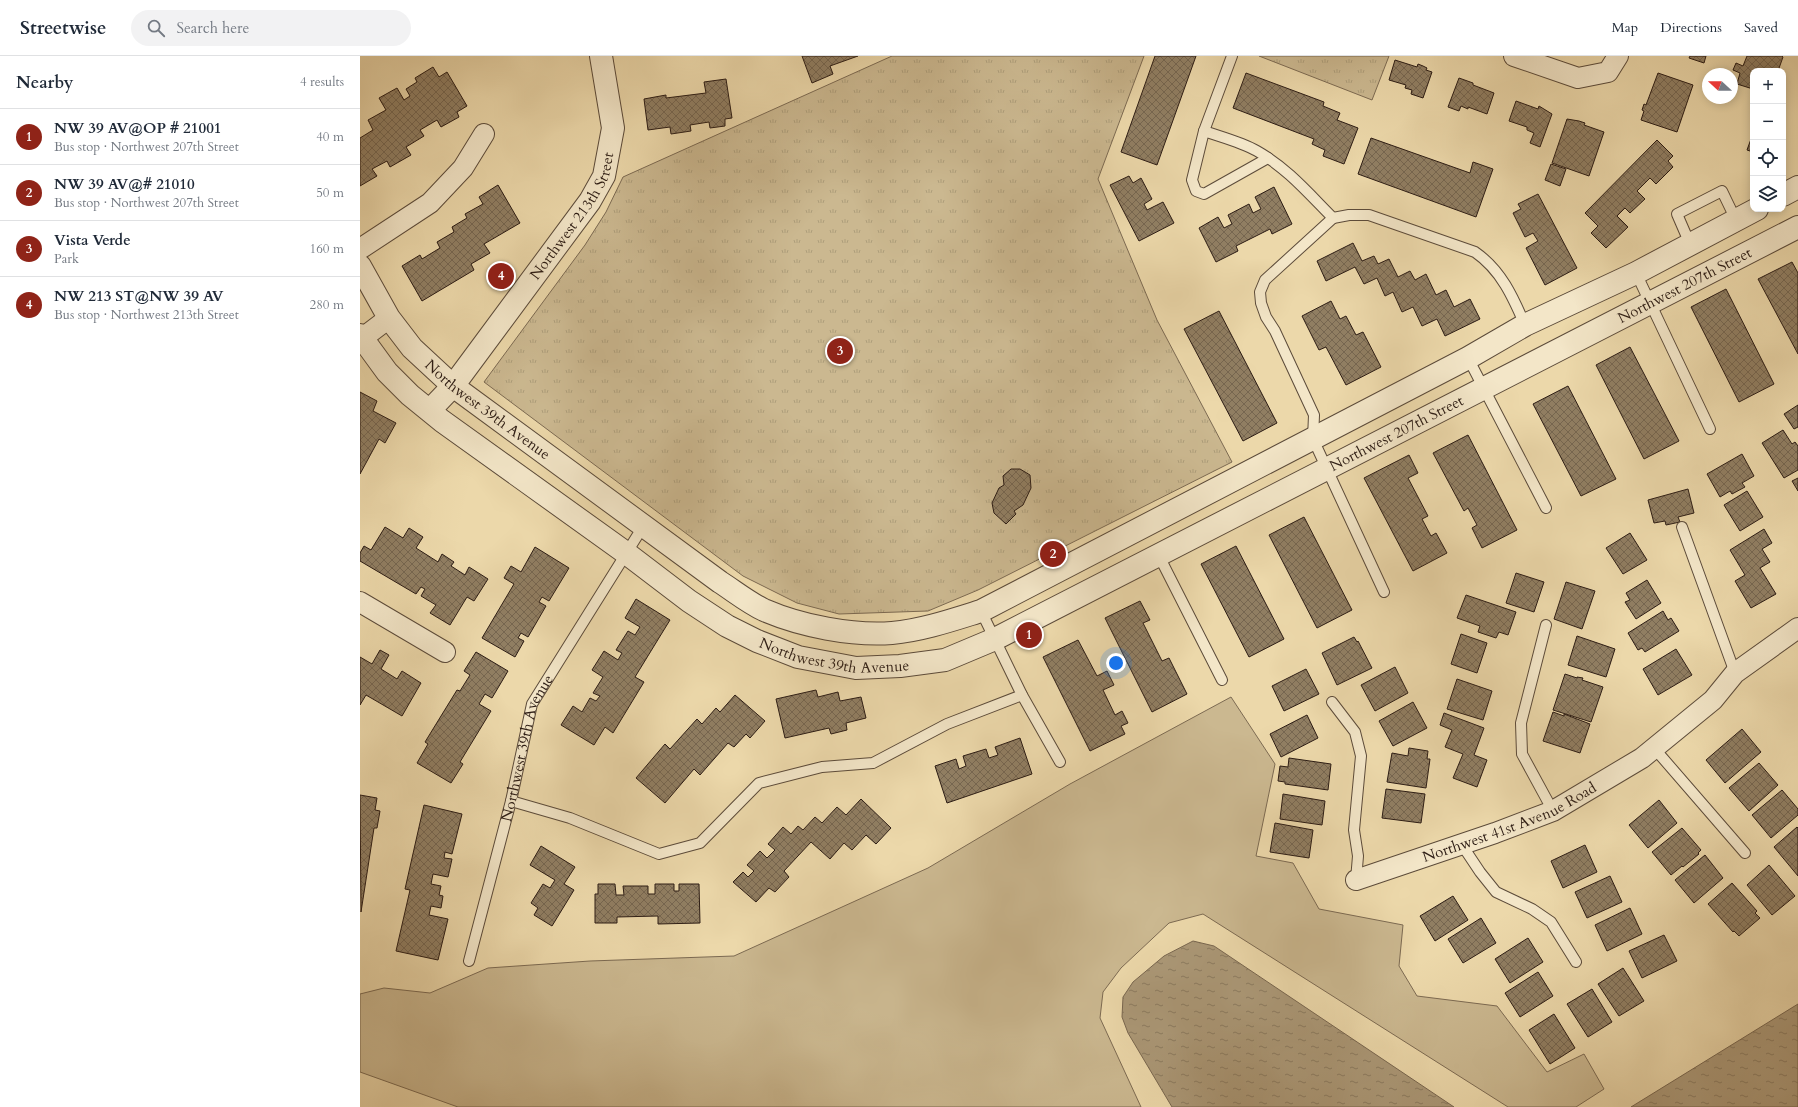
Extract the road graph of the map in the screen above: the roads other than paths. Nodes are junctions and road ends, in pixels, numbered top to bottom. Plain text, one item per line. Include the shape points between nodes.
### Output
1 (603, 56) edge
2 (1232, 56) edge
3 (1514, 56) edge
4 (1613, 64) edge
5 (1204, 131) junction
6 (484, 134) dead end
7 (1268, 158) junction
8 (1798, 187) edge
9 (1786, 193) edge
10 (1751, 212) edge
11 (1333, 218) junction
12 (1736, 220) junction
13 (1798, 227) edge
14 (1690, 244) junction
15 (360, 250) edge
16 (360, 266) edge
17 (1636, 273) junction
18 (1650, 302) junction
19 (389, 318) junction
20 (1525, 325) junction
21 (361, 338) edge
22 (1468, 358) junction
23 (453, 386) junction
24 (1484, 389) junction
25 (430, 410) junction
26 (1710, 429) dead end
27 (1313, 439) junction
28 (1328, 469) junction
29 (1546, 508) dead end
30 (644, 525) junction
31 (1682, 527) dead end
32 (626, 553) junction
33 (1159, 556) junction
34 (1384, 592) dead end
35 (360, 602) edge
36 (981, 611) junction
37 (1546, 625) dead end
38 (1798, 628) edge
39 (995, 639) junction
40 (445, 652) dead end
41 (1735, 673) junction
42 (1222, 680) dead end
43 (1022, 695) junction
44 (1332, 702) dead end
45 (1654, 748) junction
46 (1060, 762) dead end
47 (511, 801) junction
48 (1553, 811) junction
49 (1462, 844) junction
50 (1745, 853) dead end
51 (1356, 880) joint
52 (469, 961) dead end
53 (1576, 962) dead end

1 - 23 street, Northwest 213th Street via 612,128 604,176 590,201
2 - 5 lane
3 - 4 street via 1578,78
5 - 7 lane via 1255,150
5 - 7 lane via 1192,180 1196,191 1204,194
6 - 15 street via 463,168 430,202
7 - 11 lane via 1294,179
8 - 9 street
10 - 12 street
11 - 20 lane via 1349,215 1369,216 1476,252 1508,287
11 - 27 lane via 1266,280 1260,292 1266,317 1314,415
12 - 14 street
12 - 14 lane via 1722,191 1677,214
13 - 18 street, Northwest 207th Street
14 - 17 street
16 - 19 street, Northwest 39th Avenue
17 - 18 lane
17 - 20 street
18 - 24 street, Northwest 207th Street
18 - 26 lane
19 - 21 street
19 - 23 street, Northwest 39th Avenue via 412,348
20 - 22 street
21 - 25 street, Northwest 39th Avenue via 387,372 410,395
22 - 24 lane
22 - 27 street
23 - 25 street, Northwest 213th Street
23 - 30 street, Northwest 39th Avenue
24 - 28 street, Northwest 207th Street
24 - 29 lane
25 - 32 street, Northwest 39th Avenue
27 - 28 lane
27 - 36 street
28 - 33 street, Northwest 207th Street
28 - 34 lane
30 - 32 lane, Northwest 39th Avenue
30 - 36 street, Northwest 39th Avenue via 720,582 763,610 810,626 855,632 892,633 928,627
31 - 41 lane
32 - 39 street, Northwest 39th Avenue via 727,626 798,657 856,668 900,666 945,660
32 - 47 lane, Northwest 39th Avenue via 532,704
33 - 39 street, Northwest 207th Street
33 - 42 lane
35 - 40 street
36 - 39 lane
37 - 48 lane via 1521,723 1522,754
38 - 41 street, Northwest 41st Avenue Road
39 - 43 lane
41 - 45 street, Northwest 41st Avenue Road via 1713,700
43 - 46 lane
43 - 47 lane via 946,724 873,763 822,767 759,783 700,843 659,854 570,818
44 - 51 lane, Northwest 41st Avenue Road via 1355,732 1361,756 1354,830 1358,856
45 - 48 street, Northwest 41st Avenue Road via 1642,758
45 - 50 lane
47 - 52 lane, Northwest 39th Avenue
48 - 49 street, Northwest 41st Avenue Road
49 - 51 street, Northwest 41st Avenue Road
49 - 53 lane via 1496,892 1532,909 1551,922

